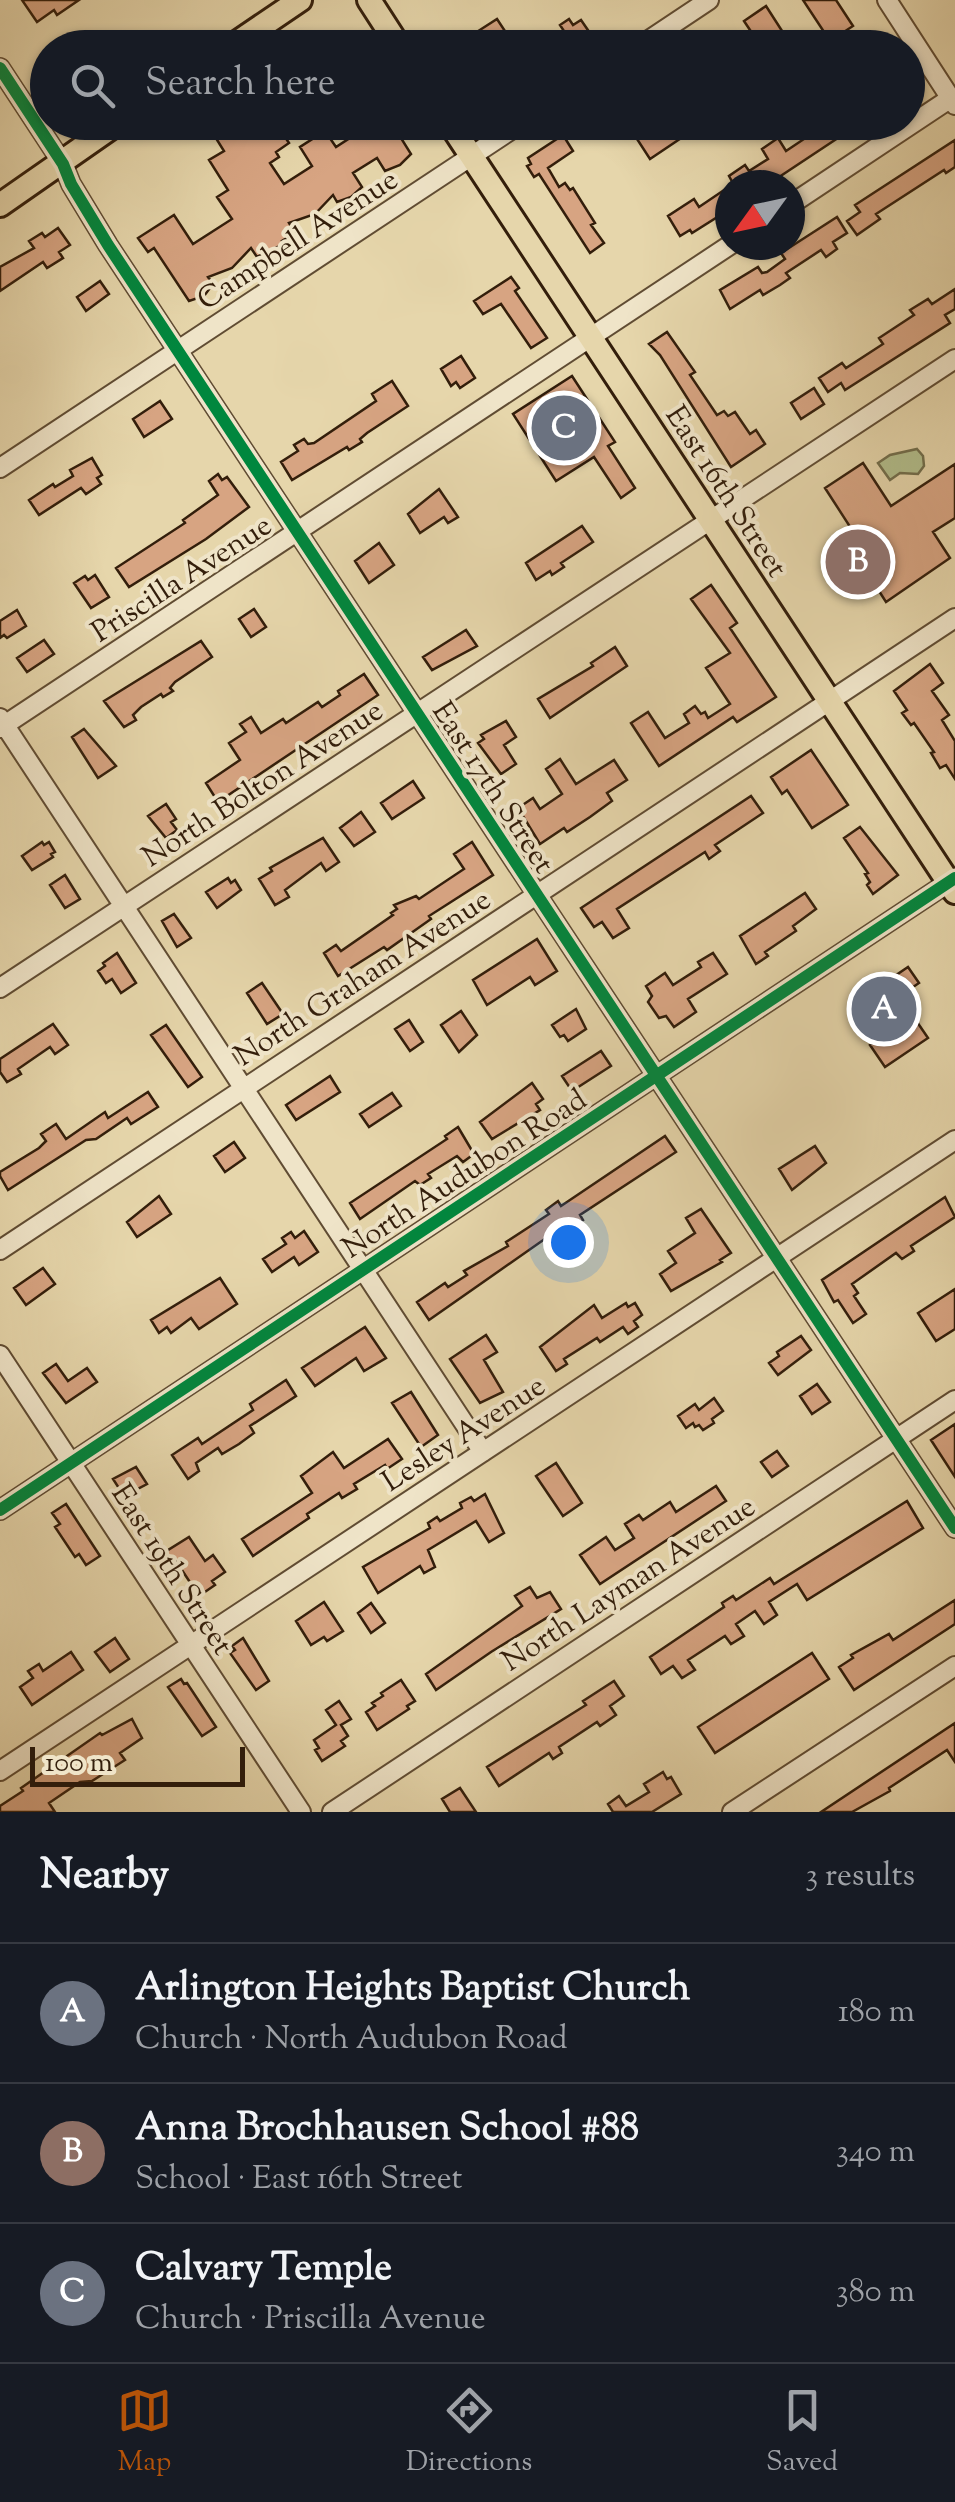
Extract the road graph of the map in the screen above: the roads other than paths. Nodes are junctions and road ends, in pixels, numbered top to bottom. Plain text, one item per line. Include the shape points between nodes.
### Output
1 (300, 0) edge
2 (369, 0) edge
3 (709, 0) edge
4 (887, 0) edge
5 (255, 30) edge
6 (388, 30) edge
7 (664, 30) edge
8 (907, 30) edge
9 (925, 58) edge
10 (0, 68) edge
11 (953, 101) edge
12 (30, 114) edge
13 (925, 119) edge
14 (47, 140) edge
15 (96, 140) edge
16 (461, 140) edge
17 (496, 140) edge
18 (892, 140) edge
19 (472, 156) junction
20 (63, 164) junction
21 (805, 195) edge
22 (0, 205) edge
23 (715, 255) edge
24 (590, 338) junction
25 (178, 350) junction
26 (955, 359) edge
27 (0, 468) edge
28 (710, 520) junction
29 (297, 532) junction
30 (955, 618) edge
31 (830, 700) junction
32 (416, 714) junction
33 (2, 723) edge
34 (953, 884) edge
35 (536, 895) junction
36 (125, 906) junction
37 (0, 988) edge
38 (657, 1076) junction
39 (244, 1088) junction
40 (955, 1140) edge
41 (0, 1250) edge
42 (776, 1258) junction
43 (363, 1270) junction
44 (0, 1355) edge
45 (955, 1400) edge
46 (896, 1440) junction
47 (483, 1452) junction
48 (71, 1463) junction
49 (0, 1510) edge
50 (955, 1528) edge
51 (190, 1646) junction
52 (955, 1666) edge
53 (0, 1771) edge
54 (301, 1812) edge
55 (332, 1812) edge
56 (732, 1812) edge

1 - 5 main road
2 - 6 main road
3 - 7 street
4 - 8 street
9 - 11 street
10 - 12 street, East 17th Street
11 - 13 street
14 - 20 street, East 17th Street
15 - 20 main road
16 - 19 main road, East 16th Street
17 - 19 street, Campbell Avenue
18 - 21 street
19 - 24 main road, East 16th Street
19 - 25 street, Campbell Avenue
20 - 22 main road
20 - 25 street, East 17th Street
23 - 24 street, Priscilla Avenue
24 - 28 main road, East 16th Street
24 - 29 street, Priscilla Avenue
25 - 27 street, Campbell Avenue
25 - 29 street, East 17th Street
26 - 28 street, North Bolton Avenue
28 - 31 main road, East 16th Street
28 - 32 street, North Bolton Avenue
29 - 32 street, East 17th Street
29 - 33 street, Priscilla Avenue
30 - 31 street, North Graham Avenue
31 - 34 main road, East 16th Street
31 - 35 street, North Graham Avenue
32 - 35 street, East 17th Street
32 - 36 street, North Bolton Avenue
33 - 36 street
34 - 38 street, North Audubon Road
35 - 38 street, East 17th Street
35 - 39 street, North Graham Avenue
36 - 37 street, North Bolton Avenue
36 - 39 street
38 - 42 street, East 17th Street
38 - 43 street, North Audubon Road
39 - 41 street, North Graham Avenue
39 - 43 street
40 - 42 street, Lesley Avenue
42 - 46 street, East 17th Street
42 - 47 street, Lesley Avenue
43 - 47 street
43 - 48 street, North Audubon Road
44 - 48 street, East 19th Street
45 - 46 street, North Layman Avenue
46 - 50 street, East 17th Street
46 - 55 street, North Layman Avenue
47 - 51 street, Lesley Avenue
48 - 49 street, North Audubon Road
48 - 51 street, East 19th Street
51 - 53 street, Lesley Avenue
51 - 54 street, East 19th Street
52 - 56 street

